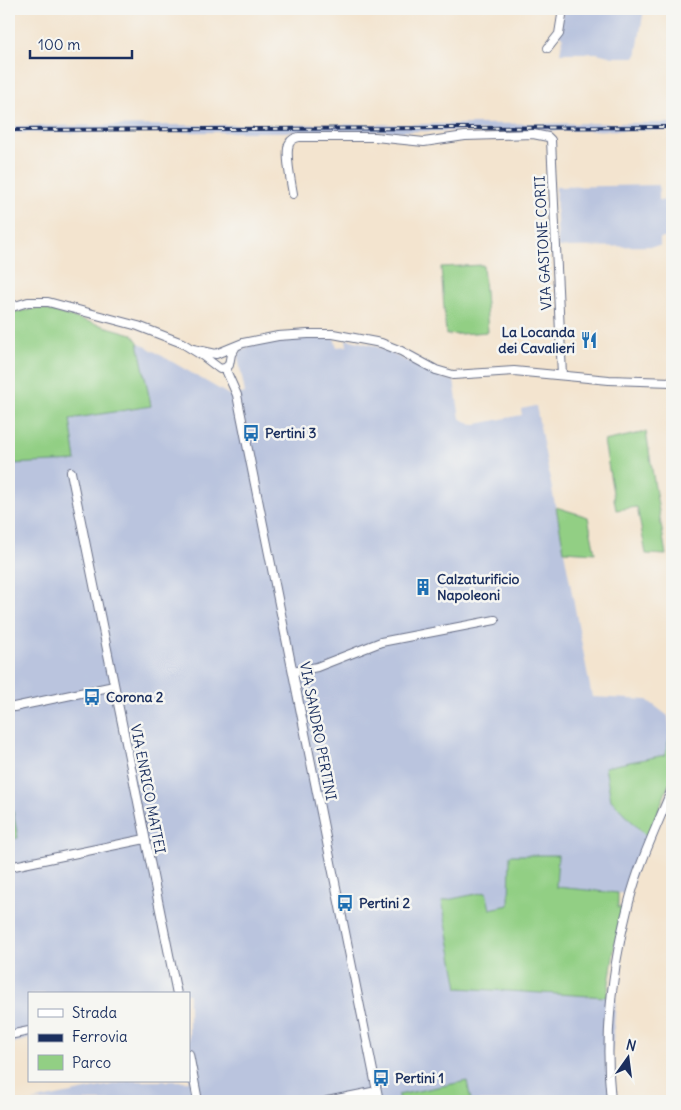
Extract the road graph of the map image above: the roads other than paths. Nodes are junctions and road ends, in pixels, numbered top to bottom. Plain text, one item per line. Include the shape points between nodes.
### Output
1 (563, 9) edge
2 (548, 48) dead end
3 (293, 194) dead end
4 (9, 308) edge
5 (193, 349) junction
6 (216, 354) junction
7 (227, 355) junction
8 (214, 364) junction
9 (225, 368) junction
10 (562, 375) junction
11 (672, 382) edge
12 (70, 472) dead end
13 (495, 620) dead end
14 (293, 672) junction
15 (114, 686) junction
16 (9, 708) edge
17 (672, 789) edge
18 (145, 839) junction
19 (9, 868) edge
20 (176, 992) edge
21 (28, 1031) edge
22 (9, 1035) edge
23 (190, 1059) edge
24 (377, 1091) junction
25 (198, 1101) edge
26 (327, 1101) edge
27 (380, 1101) edge
28 (611, 1101) edge

1 - 2 street via 559,34
3 - 10 street, VIA GASTONE CORTI via 288,151 293,139 299,137 375,137 424,142 465,136 533,134 548,137 551,140
4 - 5 street via 28,302 48,302 152,331
5 - 6 street
5 - 8 street
6 - 7 street
6 - 8 street
7 - 9 street via 230,363
7 - 10 street via 236,346 251,341 278,336 333,334 381,343 453,375 514,371
8 - 9 street
9 - 14 street, VIA SANDRO PERTINI via 237,395
10 - 11 street
12 - 15 street, VIA ENRICO MATTEI
13 - 14 street via 381,642 317,667
14 - 24 street, VIA SANDRO PERTINI
15 - 16 street
15 - 18 street, VIA ENRICO MATTEI
17 - 28 street via 631,895 616,962 608,1055
18 - 19 street
18 - 20 street, VIA ENRICO MATTEI
21 - 22 street
23 - 25 street
24 - 26 street
24 - 27 street, VIA SANDRO PERTINI

